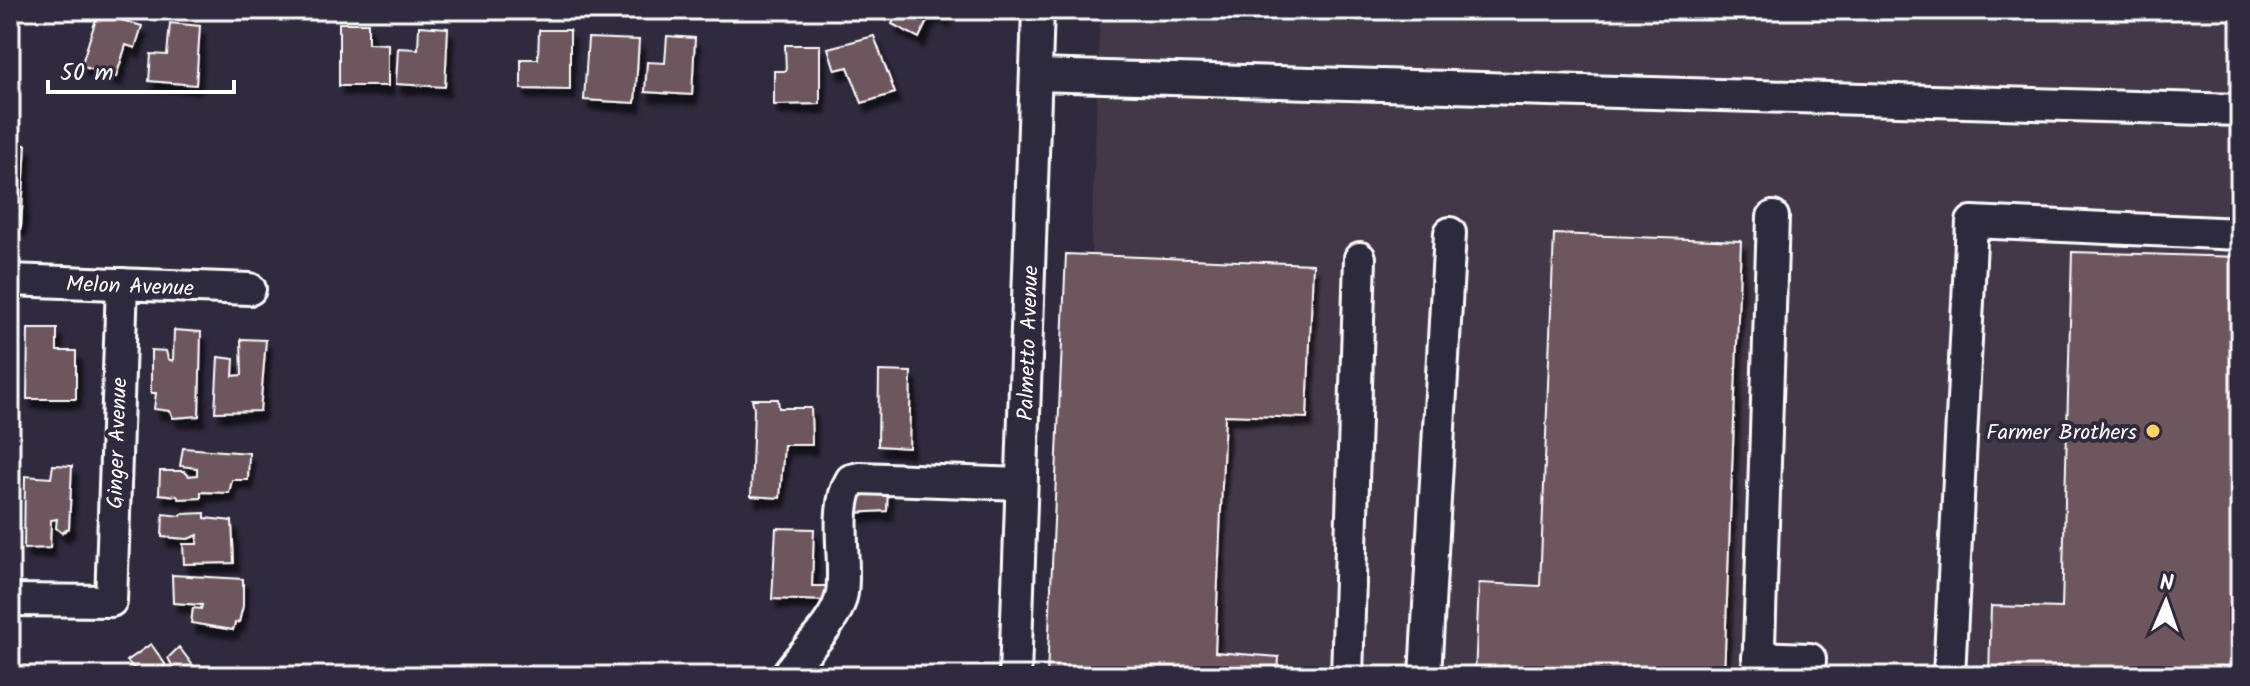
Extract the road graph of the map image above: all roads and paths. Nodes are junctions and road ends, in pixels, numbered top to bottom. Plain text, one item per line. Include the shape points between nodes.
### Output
1 (1038, 10) edge
2 (1036, 75) junction
3 (2240, 110) edge
4 (1773, 217) dead end
5 (1450, 233) dead end
6 (2240, 234) edge
7 (1360, 258) dead end
8 (10, 280) edge
9 (122, 284) junction
10 (250, 289) dead end
11 (1021, 484) junction
12 (10, 600) edge
13 (1758, 666) edge
14 (786, 676) edge
15 (1015, 676) edge
16 (1347, 676) edge
17 (1425, 676) edge
18 (1809, 676) edge
19 (1949, 676) edge

1 - 2 street, Palmetto Avenue
2 - 3 street
2 - 11 street, Palmetto Avenue
4 - 13 street
5 - 17 street
6 - 19 street via 1972,222
7 - 16 street
8 - 9 street, Melon Avenue
9 - 10 street, Melon Avenue
9 - 12 street, Ginger Avenue via 111,601
11 - 14 street via 851,480 844,496 842,592 836,610
11 - 15 street, Palmetto Avenue
13 - 18 street via 1810,659

